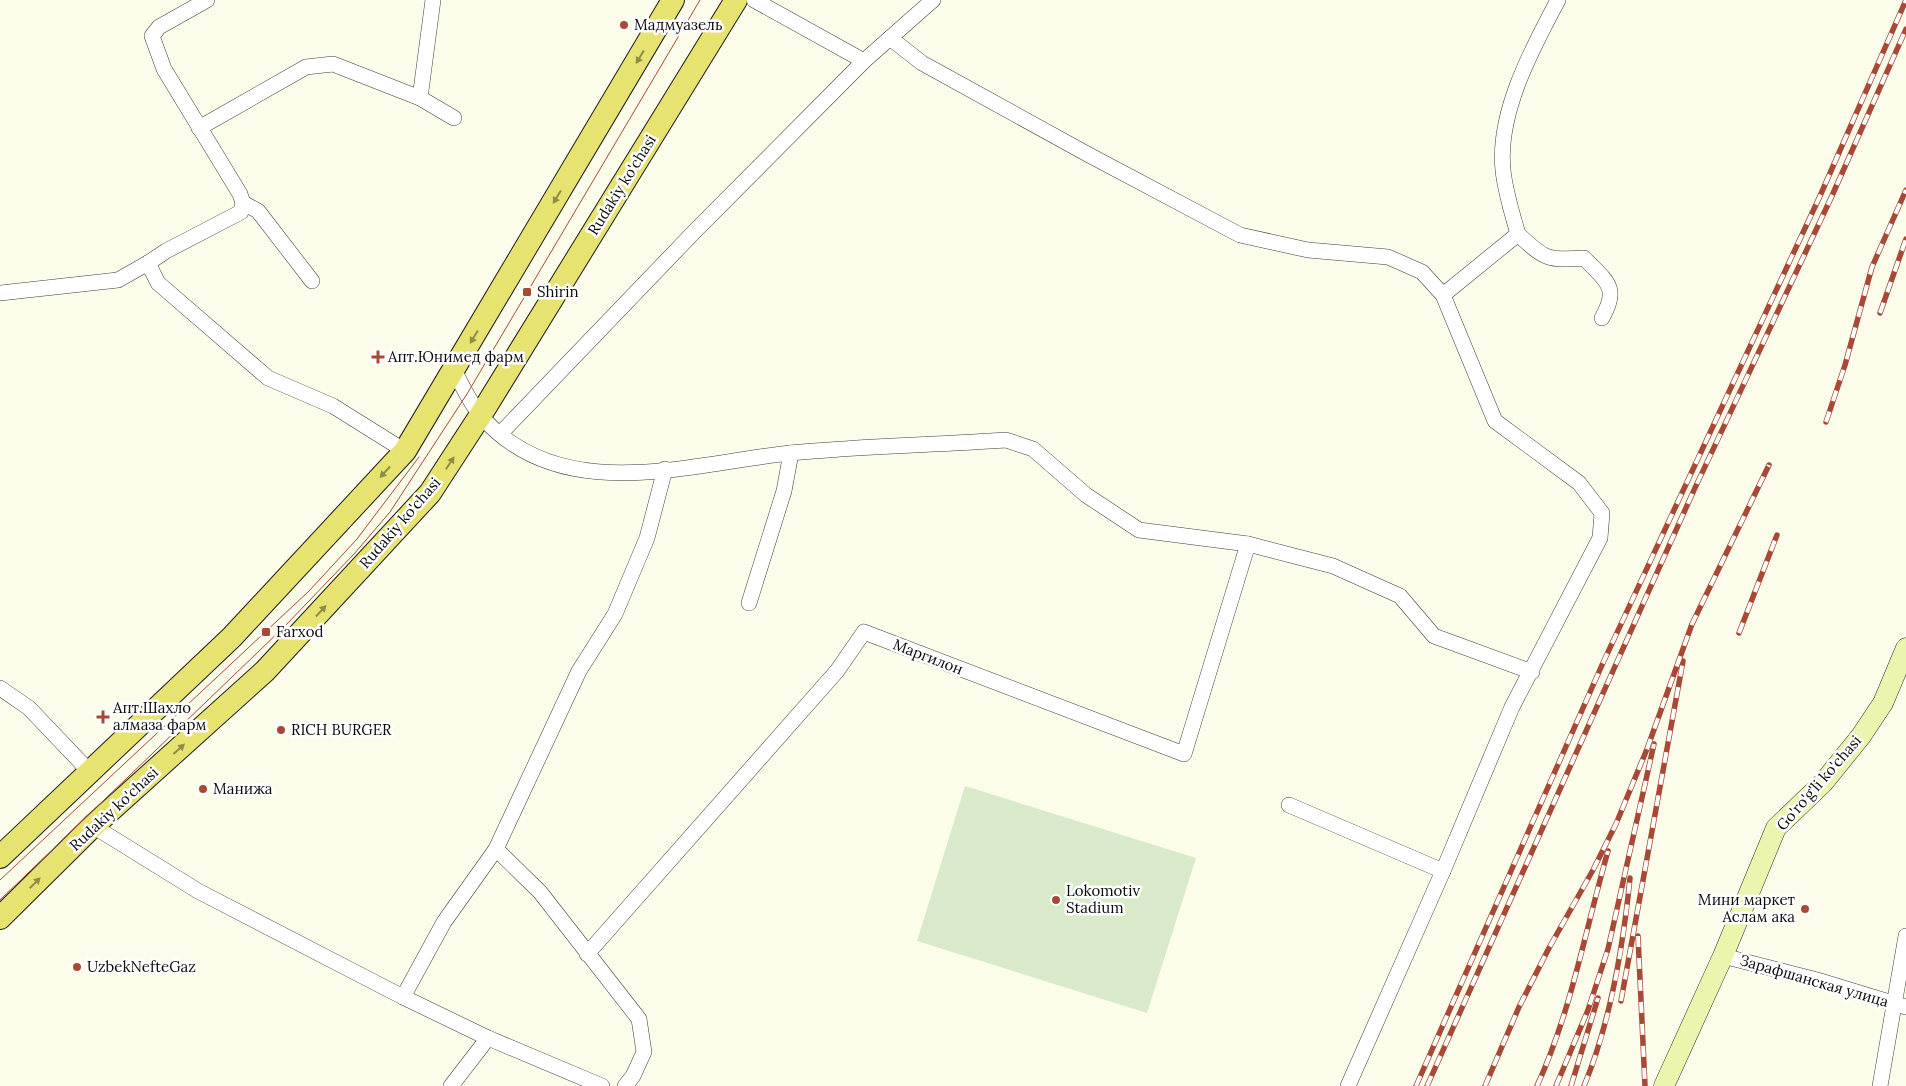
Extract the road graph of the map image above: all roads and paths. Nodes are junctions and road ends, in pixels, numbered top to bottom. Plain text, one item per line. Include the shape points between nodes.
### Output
1 (207, 0) edge
2 (433, 0) edge
3 (673, 0) edge
4 (736, 0) edge
5 (754, 0) edge
6 (932, 0) edge
7 (1558, 0) edge
8 (890, 38) junction
9 (864, 61) junction
10 (420, 98) junction
11 (454, 118) dead end
12 (199, 128) junction
13 (243, 203) junction
14 (1518, 234) junction
15 (148, 263) junction
16 (312, 281) dead end
17 (0, 293) edge
18 (1443, 295) junction
19 (1602, 318) dead end
20 (454, 370) junction
21 (480, 416) junction
22 (500, 434) junction
23 (405, 451) junction
24 (791, 453) junction
25 (665, 469) junction
26 (1248, 544) junction
27 (749, 603) dead end
28 (1906, 648) edge
29 (1532, 672) junction
30 (0, 688) edge
31 (89, 771) junction
32 (1289, 805) dead end
33 (93, 826) junction
34 (496, 850) junction
35 (0, 858) edge
36 (1443, 871) junction
37 (0, 918) edge
38 (1906, 936) edge
39 (587, 954) junction
40 (1723, 956) junction
41 (403, 998) junction
42 (1900, 1005) edge
43 (488, 1038) junction
44 (451, 1086) edge
45 (602, 1086) edge
46 (625, 1086) edge
47 (1348, 1086) edge
48 (1664, 1086) edge
49 (1880, 1086) edge

1 - 12 street via 159,27 152,36 164,69
2 - 10 street
3 -> 20 main road
4 - 21 main road, Rudakiy ko'chasi
5 - 9 street
6 - 8 street
7 - 14 street via 1540,34 1506,118 1502,169
8 - 9 street
8 - 18 street via 922,63 1240,234 1308,250 1388,257 1422,272
9 - 22 street
10 - 11 street
10 - 12 street via 333,64 306,67
12 - 13 street
13 - 15 street via 241,212
13 - 16 street via 258,211
14 - 18 street
14 - 19 street via 1540,255 1559,260 1584,258 1608,283 1611,302
15 - 17 street via 118,280
15 - 23 street via 158,283 268,378 332,406
18 - 29 street via 1495,421 1579,483 1602,513 1600,538
20 - 21 street
20 - 23 main road
21 - 22 street
33 -> 21 main road, Rudakiy ko'chasi via 265,671 430,493
22 - 25 street via 552,464 585,472 621,475
23 -> 31 main road via 232,637
24 - 25 street
24 - 26 street via 1006,440 1033,449 1086,495 1139,530
24 - 27 street via 784,491
25 - 34 street via 647,538 615,614 579,671
26 - 29 street via 1333,566 1400,596 1434,636
26 - 39 street, Маргилон via 1184,754 864,632 837,670
28 - 40 main road, Go'ro'g'li ko'chasi via 1883,703 1861,736 1823,783 1776,828
29 - 36 street via 1512,707
30 - 31 street via 29,708
31 - 35 main road
32 - 36 street
37 -> 33 main road, Rudakiy ko'chasi
33 - 41 street via 198,891
34 - 39 street via 540,892
34 - 41 street via 444,922
36 - 47 street
38 - 42 street
39 - 46 street via 639,1019 644,1052
40 - 42 street, Зарафшанская улица
40 - 48 main road, Go'ro'g'li ko'chasi
41 - 43 street
42 - 49 street
43 - 44 street
43 - 45 street

